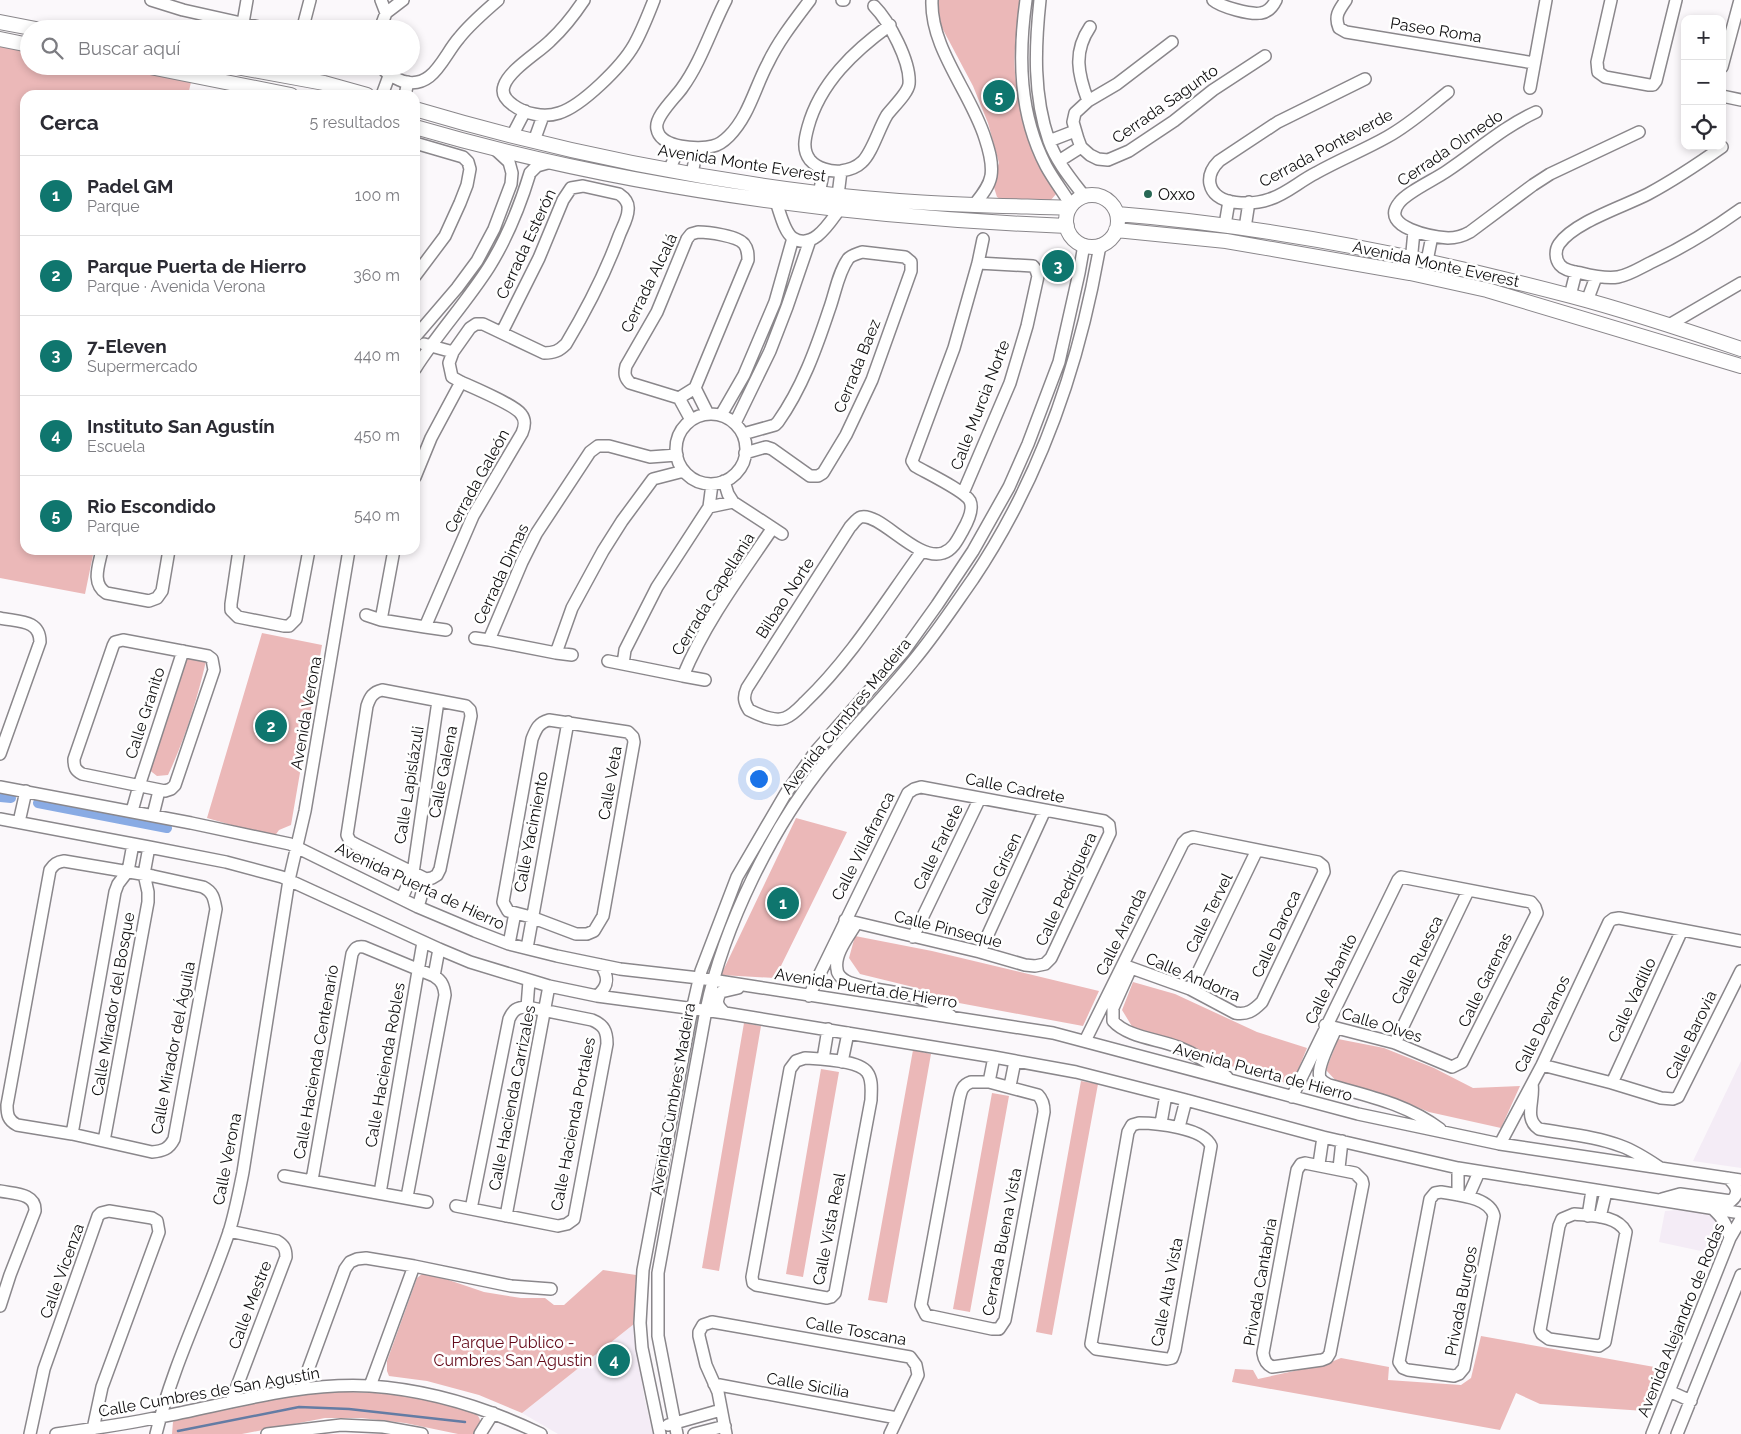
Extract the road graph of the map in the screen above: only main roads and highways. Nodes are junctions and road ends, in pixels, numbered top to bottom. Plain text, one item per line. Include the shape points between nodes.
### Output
1 (0, 22) edge
2 (20, 26) edge
3 (0, 39) edge
4 (20, 43) edge
5 (180, 75) edge
6 (238, 75) edge
7 (275, 75) edge
8 (239, 90) edge
9 (348, 90) edge
10 (420, 111) edge
11 (458, 122) junction
12 (420, 128) edge
13 (453, 138) junction
14 (601, 155) junction
15 (596, 172) junction
16 (751, 184) junction
17 (750, 199) junction
18 (817, 200) junction
19 (1070, 206) junction
20 (1117, 214) junction
21 (1067, 226) junction
22 (1116, 230) junction
23 (1313, 240) junction
24 (1309, 255) junction
25 (1411, 266) junction
26 (1490, 284) junction
27 (1741, 349) edge
28 (1741, 366) edge

1 - 2 main road
3 - 4 main road
5 - 8 main road
6 - 8 main road
7 - 9 main road
10 - 11 main road, Avenida Monte Everest
11 - 13 main road
11 - 14 main road, Avenida Monte Everest
12 - 13 main road, Avenida Monte Everest
13 - 15 main road, Avenida Monte Everest
14 - 15 main road
14 - 16 main road, Avenida Monte Everest
15 - 17 main road, Avenida Monte Everest
16 - 17 main road
16 - 18 main road, Avenida Monte Everest
17 - 18 main road, Avenida Monte Everest via 776,202
18 - 19 main road, Avenida Monte Everest via 838,195 974,205
18 - 21 main road, Avenida Monte Everest via 839,210 945,220
19 - 20 main road via 1084,196 1095,194 1112,204
19 - 21 main road
20 - 22 main road
20 - 23 main road, Avenida Monte Everest via 1225,225
21 - 22 main road via 1076,241 1092,247 1110,240
22 - 24 main road, Avenida Monte Everest via 1226,241
23 - 24 main road
23 - 25 main road, Avenida Monte Everest
24 - 25 main road, Avenida Monte Everest
25 - 26 main road, Avenida Monte Everest
25 - 26 main road, Avenida Monte Everest via 1426,262
26 - 27 main road, Avenida Monte Everest via 1587,300
26 - 28 main road, Avenida Monte Everest

